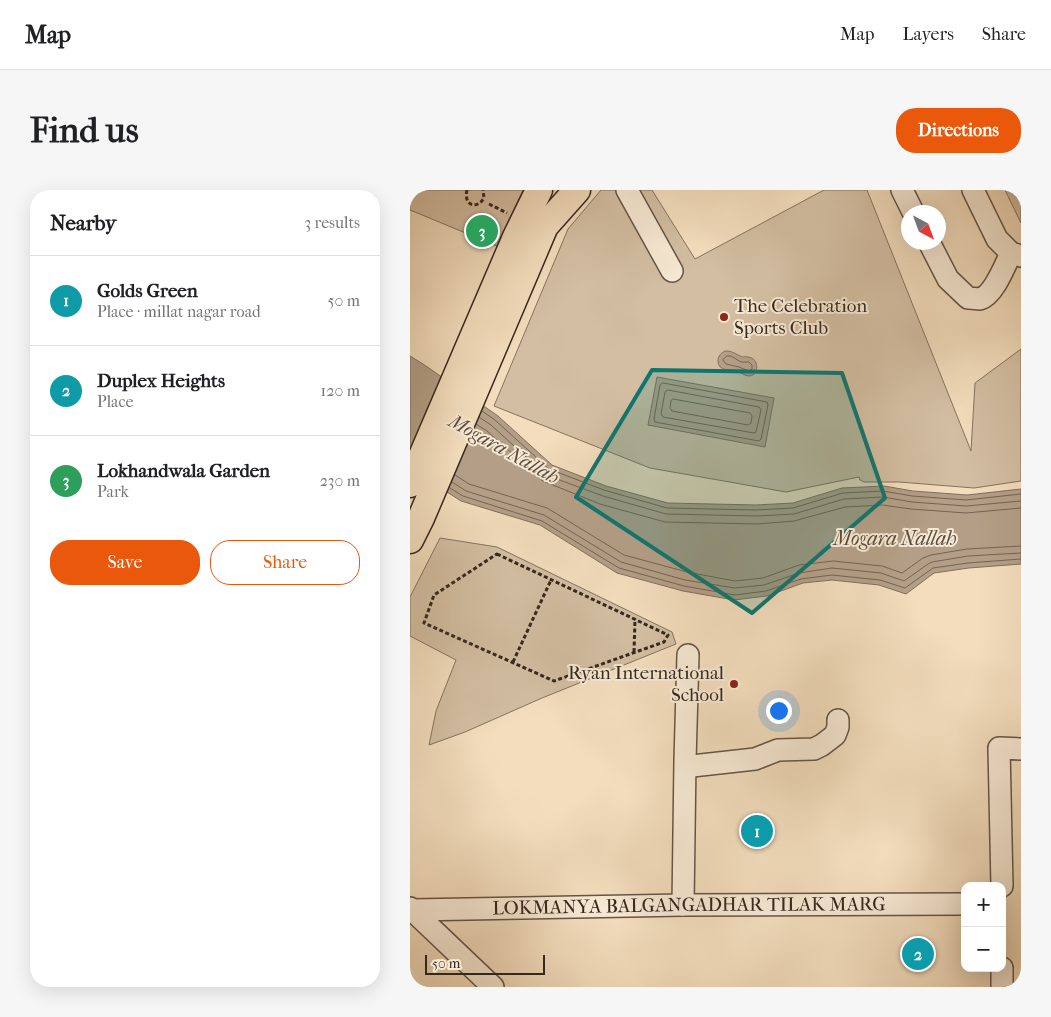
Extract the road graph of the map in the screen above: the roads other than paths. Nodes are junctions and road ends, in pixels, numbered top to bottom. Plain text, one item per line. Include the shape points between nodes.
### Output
1 (539, 190) edge
2 (577, 190) edge
3 (627, 190) edge
4 (902, 190) edge
5 (973, 190) edge
6 (910, 205) edge
7 (933, 250) edge
8 (1016, 254) edge
9 (672, 271) dead end
10 (476, 360) junction
11 (410, 484) edge
12 (415, 529) edge
13 (688, 655) dead end
14 (838, 720) dead end
15 (1021, 749) edge
16 (686, 765) junction
17 (1002, 882) edge
18 (961, 904) edge
19 (683, 905) junction
20 (411, 909) edge
21 (1002, 972) edge
22 (493, 987) edge
23 (1002, 987) edge

1 - 10 main road via 523,220
2 - 10 main road via 545,226
3 - 9 street
4 - 6 street
5 - 8 street via 997,239
7 - 8 street via 948,279 968,298 980,299 988,294
10 - 11 main road
10 - 12 main road
13 - 16 street
14 - 16 street via 835,735 814,749 778,750 755,759
15 - 17 street via 999,748
16 - 19 street
18 - 19 street, LOKMANYA BALGANGADHAR TILAK MARG
19 - 20 street, LOKMANYA BALGANGADHAR TILAK MARG
20 - 22 street
21 - 23 street

